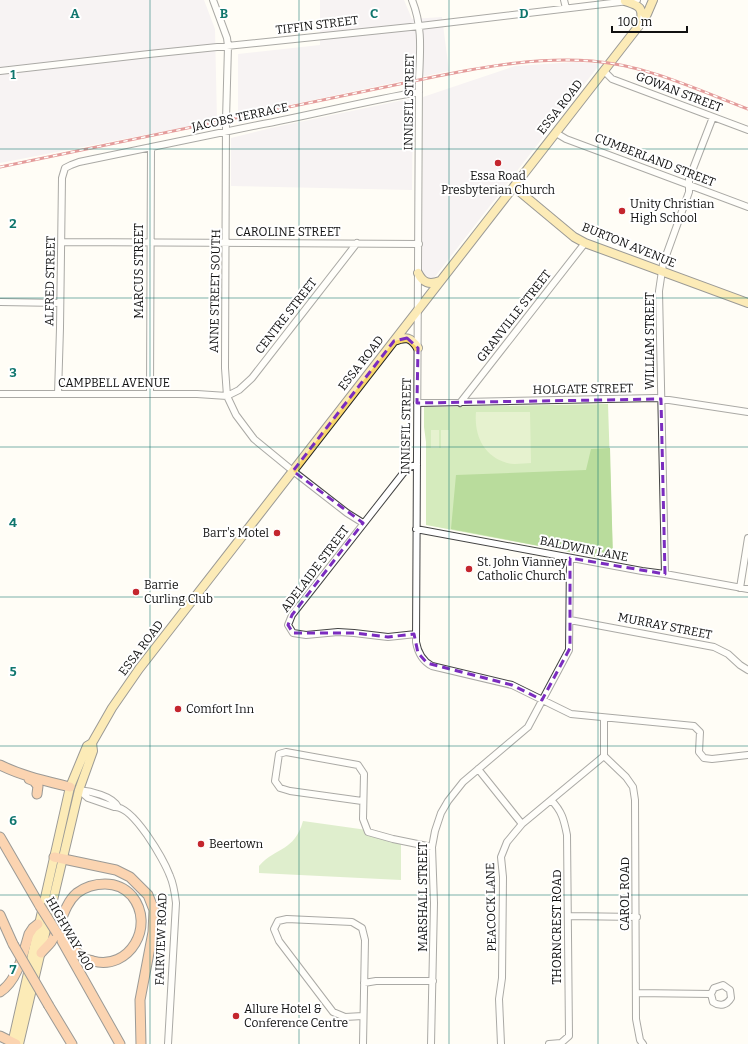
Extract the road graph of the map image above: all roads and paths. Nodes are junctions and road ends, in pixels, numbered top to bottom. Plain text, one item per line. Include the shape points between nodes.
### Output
1 (213, 0) edge
2 (412, 0) edge
3 (564, 0) edge
4 (637, 0) edge
5 (653, 0) edge
6 (625, 1) junction
7 (566, 8) junction
8 (641, 23) junction
9 (420, 26) junction
10 (228, 46) junction
11 (0, 71) edge
12 (604, 71) junction
13 (419, 92) junction
14 (713, 117) junction
15 (748, 130) edge
16 (226, 131) junction
17 (556, 133) junction
18 (151, 147) junction
19 (65, 168) joint
20 (690, 185) junction
21 (514, 187) junction
22 (748, 207) edge
23 (62, 242) junction
24 (150, 243) junction
25 (226, 243) junction
26 (585, 243) junction
27 (356, 244) junction
28 (418, 244) junction
29 (662, 272) junction
30 (418, 273) junction
31 (440, 282) junction
32 (0, 302) edge
33 (60, 303) junction
34 (748, 303) edge
35 (418, 309) junction
36 (394, 341) junction
37 (418, 348) junction
38 (0, 394) edge
39 (58, 394) junction
40 (150, 394) junction
41 (227, 396) junction
42 (661, 399) junction
43 (417, 403) junction
44 (460, 403) junction
45 (748, 412) edge
46 (417, 465) junction
47 (293, 471) junction
48 (363, 524) junction
49 (416, 529) junction
50 (748, 538) edge
51 (570, 558) junction
52 (665, 574) junction
53 (740, 588) junction
54 (748, 589) edge
55 (570, 620) junction
56 (416, 634) junction
57 (748, 670) edge
58 (542, 700) junction
59 (604, 718) junction
60 (604, 756) junction
61 (748, 756) edge
62 (0, 765) edge
63 (478, 769) junction
64 (14, 772) junction
65 (75, 788) junction
66 (37, 794) dead end
67 (551, 800) junction
68 (362, 801) junction
69 (522, 824) junction
70 (0, 837) edge
71 (432, 847) junction
72 (54, 857) junction
73 (63, 859) junction
74 (0, 915) edge
75 (569, 916) junction
76 (636, 917) junction
77 (38, 924) junction
78 (0, 931) edge
79 (57, 933) junction
80 (13, 944) junction
81 (41, 953) junction
82 (433, 981) junction
83 (364, 983) junction
84 (0, 992) edge
85 (636, 993) junction
86 (711, 994) dead end
87 (363, 1016) junction
88 (0, 1036) edge
89 (15, 1044) edge
90 (72, 1044) edge
91 (120, 1044) edge
92 (141, 1044) edge
93 (168, 1044) edge
94 (363, 1044) edge
95 (431, 1044) edge
96 (501, 1044) edge
97 (549, 1044) edge
98 (642, 1044) edge

1 - 10 street, ANNE STREET SOUTH via 226,33
2 - 9 street, INNISFIL STREET
3 - 7 street
4 - 6 street, TIFFIN STREET
5 - 8 main road, ESSA ROAD
6 - 7 street, TIFFIN STREET
6 - 8 main road via 639,6
7 - 9 street, TIFFIN STREET
8 - 12 main road, ESSA ROAD
9 - 10 street, TIFFIN STREET
9 - 13 street, INNISFIL STREET
10 - 11 street, TIFFIN STREET
10 - 16 street, ANNE STREET SOUTH
12 - 14 street, GOWAN STREET via 612,79
12 - 17 main road, ESSA ROAD
13 - 16 street, JACOBS TERRACE
13 - 28 street, INNISFIL STREET
14 - 15 street, GOWAN STREET
14 - 20 street, WILLIAM STREET via 689,179
16 - 18 street, JACOBS TERRACE
16 - 25 street, ANNE STREET SOUTH
17 - 20 street, CUMBERLAND STREET
17 - 21 main road, ESSA ROAD
18 - 19 street, JACOBS TERRACE
18 - 24 street, MARCUS STREET
19 - 23 street, ALFRED STREET via 62,178
20 - 22 street, CUMBERLAND STREET
20 - 29 street, WILLIAM STREET
21 - 26 main road, BURTON AVENUE via 574,237
21 - 31 main road, ESSA ROAD
23 - 24 street, CAROLINE STREET
23 - 33 street, ALFRED STREET
24 - 25 street, CAROLINE STREET
24 - 40 street, MARCUS STREET
25 - 27 street, CAROLINE STREET
25 - 41 street, ANNE STREET SOUTH
26 - 29 main road, BURTON AVENUE
26 - 44 street, GRANVILLE STREET
27 - 28 street, CAROLINE STREET
27 - 41 street, CENTRE STREET via 252,378 240,390
28 - 30 street, INNISFIL STREET
29 - 34 main road, BURTON AVENUE
29 - 42 street, WILLIAM STREET via 659,300
30 - 31 main road via 426,283
30 - 35 street, INNISFIL STREET
31 - 35 main road, ESSA ROAD
32 - 33 street
33 - 39 street, ALFRED STREET
35 - 36 main road, ESSA ROAD
35 - 37 street, INNISFIL STREET
36 - 37 main road via 403,337 408,338
36 - 47 main road, ESSA ROAD
37 - 43 street, INNISFIL STREET
38 - 39 street, CAMPBELL AVENUE
39 - 40 street, CAMPBELL AVENUE
40 - 41 street, CAMPBELL AVENUE
41 - 47 street, ANNE STREET SOUTH via 236,415 254,439
42 - 44 street, HOLGATE STREET
42 - 45 street, HOLGATE STREET
42 - 52 street, WILLIAM STREET
43 - 44 street, HOLGATE STREET
43 - 46 street, INNISFIL STREET
46 - 48 street, ADELAIDE STREET via 408,467
46 - 49 street, INNISFIL STREET
47 - 48 street, ANNE STREET SOUTH
47 - 65 main road, ESSA ROAD via 139,669 112,708 92,743 87,746
48 - 56 street, ADELAIDE STREET via 292,615 288,625 293,634 306,635 338,632 388,637
49 - 51 street, BALDWIN LANE
49 - 56 street, INNISFIL STREET
50 - 53 street
51 - 52 street, BALDWIN LANE
51 - 55 street, MARSHALL STREET
52 - 53 street, BALDWIN LANE
53 - 54 street, BALDWIN LANE
55 - 57 street, MURRAY STREET via 714,647 728,654
55 - 58 street, MARSHALL STREET via 570,648
56 - 58 street, INNISFIL STREET via 418,653 427,663 512,685
58 - 59 street, INNISFIL STREET via 571,714
58 - 63 street, MARSHALL STREET via 525,731
59 - 60 street
59 - 61 street, INNISFIL STREET via 694,726 700,732 699,752 704,758
60 - 67 street, PEACOCK LANE
60 - 76 street, CAROL ROAD via 633,787
62 - 64 highway
63 - 69 street
63 - 71 street, MARSHALL STREET via 448,801 441,813
64 - 65 highway
64 - 66 highway via 36,783
65 - 72 main road, ESSA ROAD
65 - 73 main road, ESSA ROAD
65 - 93 street, FAIRVIEW ROAD via 88,798 118,807 133,817 158,851 169,873 176,903
67 - 69 street, PEACOCK LANE
67 - 75 street, THORNCREST ROAD via 561,811 568,835
68 - 68 street via 364,774 358,765 286,752 279,754 275,781 280,788
68 - 71 street via 363,819 368,832
69 - 96 street, PEACOCK LANE via 507,842 501,857
70 - 79 highway, HIGHWAY 400, bridge
71 - 82 street, MARSHALL STREET
72 - 73 highway
72 - 77 main road, ESSA ROAD
73 - 81 main road, ESSA ROAD
73 - 92 highway via 116,870 130,877 148,895 154,910 153,932 140,1000
74 - 80 highway
75 - 76 street
75 - 97 street, THORNCREST ROAD via 569,1036 561,1043
76 - 85 street, CAROL ROAD
77 - 84 highway via 29,934 14,976
77 - 89 main road, ESSA ROAD
78 - 80 highway
79 - 81 highway via 84,958 99,963 109,962 130,951 142,928 142,915 138,904 120,887 98,884 89,887 76,894 51,941
79 - 91 highway, HIGHWAY 400
80 - 90 highway, bridge
81 - 89 main road, ESSA ROAD
82 - 83 street
82 - 95 street, MARSHALL STREET
83 - 87 street
83 - 87 street via 365,940 362,928 352,922 287,919 278,921 274,929 279,941 333,1012 345,1018
85 - 86 street
85 - 98 street, CAROL ROAD via 636,1019
87 - 94 street
88 - 89 highway

